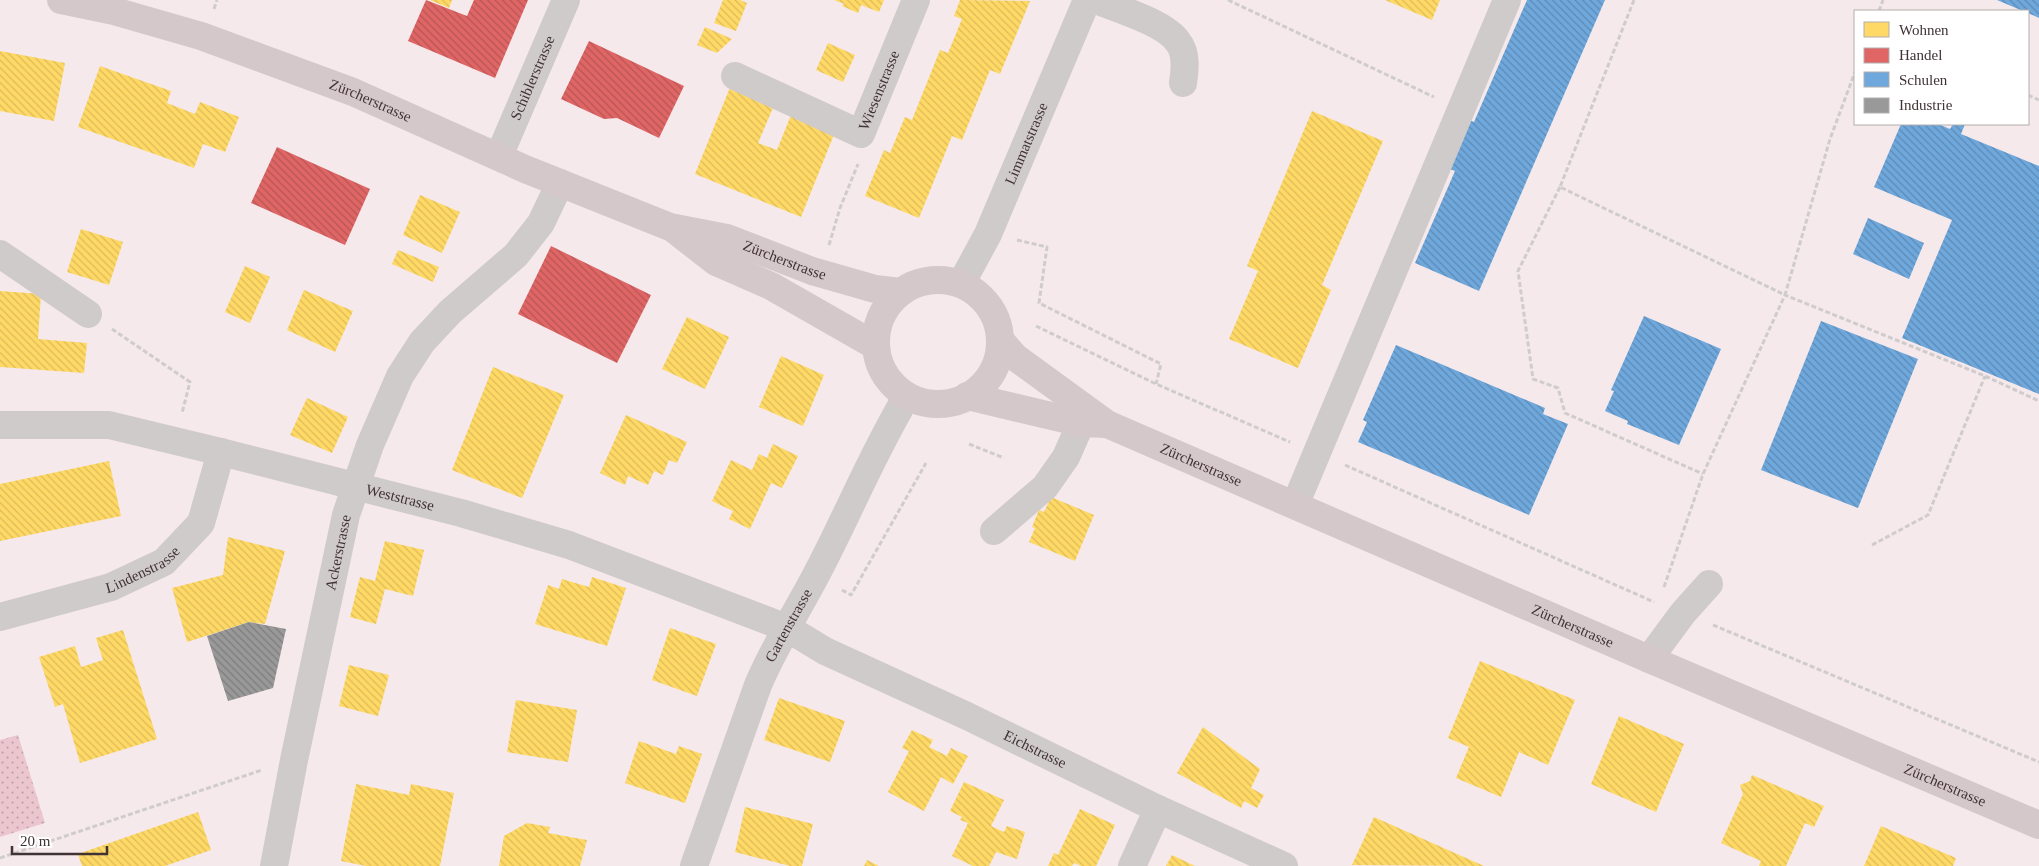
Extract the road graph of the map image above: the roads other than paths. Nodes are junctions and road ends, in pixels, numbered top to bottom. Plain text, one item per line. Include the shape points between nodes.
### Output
1 (62, 0) edge
2 (566, 0) edge
3 (916, 0) edge
4 (1087, 0) edge
5 (1096, 0) edge
6 (1507, 0) edge
7 (735, 76) dead end
8 (1183, 83) dead end
9 (499, 156) junction
10 (560, 183) junction
11 (670, 226) junction
12 (0, 254) edge
13 (961, 284) junction
14 (900, 292) junction
15 (88, 314) road end
16 (1000, 340) junction
17 (876, 346) junction
18 (907, 396) junction
19 (967, 396) junction
20 (1094, 424) junction
21 (0, 425) edge
22 (221, 452) junction
23 (355, 486) junction
24 (1294, 505) junction
25 (994, 531) dead end
26 (1709, 584) dead end
27 (0, 617) edge
28 (787, 628) junction
29 (1649, 660) junction
30 (1158, 809) junction
31 (2039, 825) edge
32 (274, 866) edge
33 (694, 866) edge
34 (1132, 866) edge
35 (1284, 866) edge

1 - 9 main road, Zürcherstrasse via 201,36 353,92
2 - 9 street, Schiblerstrasse
3 - 7 street, Wiesenstrasse via 861,134
4 - 13 street, Limmatstrasse via 988,234
5 - 8 street via 1167,29 1180,43 1185,65
6 - 24 street
9 - 10 main road, Zürcherstrasse
10 - 11 main road, Zürcherstrasse
10 - 23 street, Ackerstrasse via 541,223 516,255 450,312 422,342 400,376
11 - 14 main road, Zürcherstrasse via 727,238 812,271 875,289
11 - 17 main road, Zürcherstrasse via 716,262 787,295
12 - 15 street
13 - 14 main road via 929,280
13 - 16 main road via 988,306
14 - 17 main road via 881,317 876,331
16 - 19 main road via 990,375
16 - 20 main road, Zürcherstrasse via 1015,357
17 - 18 main road via 885,375
18 - 19 main road via 937,404
18 - 28 street, Gartenstrasse
19 - 20 main road, Zürcherstrasse
20 - 24 main road, Zürcherstrasse
20 - 25 street via 1045,487
21 - 22 street, Weststrasse via 109,425
22 - 23 street, Weststrasse
22 - 27 street, Lindenstrasse via 202,523 164,562 111,587
23 - 28 street, Weststrasse via 569,545
23 - 32 street, Ackerstrasse via 346,515
24 - 29 main road, Zürcherstrasse
26 - 29 street via 1671,608
28 - 30 street, Eichstrasse via 826,651
28 - 33 street, Gartenstrasse via 758,685
29 - 31 main road, Zürcherstrasse
30 - 34 street
30 - 35 street, Eichstrasse

